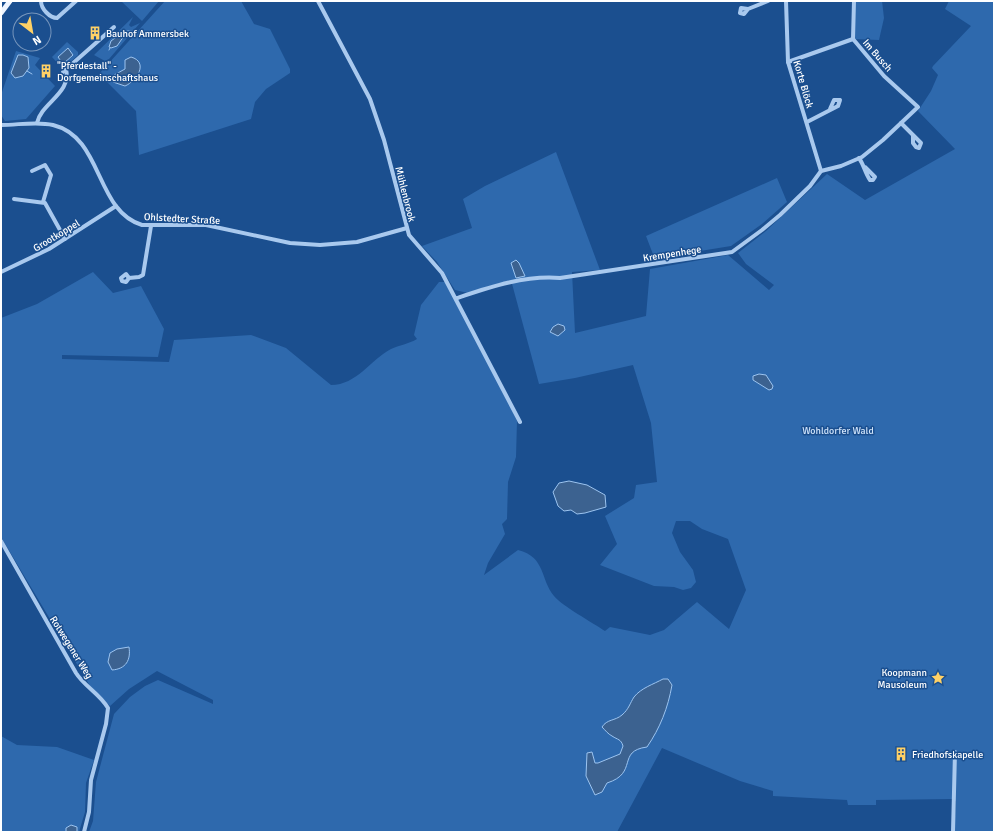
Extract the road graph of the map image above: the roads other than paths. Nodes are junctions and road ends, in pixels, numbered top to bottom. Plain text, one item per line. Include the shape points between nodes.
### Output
1 (10, 1) edge
2 (41, 1) edge
3 (76, 1) edge
4 (318, 1) edge
5 (768, 1) edge
6 (786, 1) edge
7 (854, 1) edge
8 (748, 9) dead end
9 (1, 13) edge
10 (114, 27) dead end
11 (853, 39) junction
12 (788, 62) junction
13 (830, 109) dead end
14 (807, 122) junction
15 (901, 123) junction
16 (37, 124) junction
17 (1, 125) edge
18 (913, 135) dead end
19 (859, 158) junction
20 (865, 167) dead end
21 (32, 170) dead end
22 (821, 171) junction
23 (14, 199) dead end
24 (43, 202) junction
25 (116, 206) junction
26 (150, 226) junction
27 (407, 228) junction
28 (65, 239) junction
29 (1, 272) edge
30 (129, 278) dead end
31 (457, 298) junction
32 (520, 422) dead end
33 (1, 541) edge
34 (955, 752) dead end
35 (84, 832) edge
36 (953, 832) edge

1 - 9 main road
2 - 3 street via 44,10 58,18
4 - 27 street, Mühlenbrook via 370,99 396,181
5 - 8 street
6 - 12 street, Korte Blöck
7 - 11 street, Im Busch
10 - 16 street via 64,71 67,74 63,88 40,114
11 - 12 street
11 - 15 street, Im Busch via 884,76 918,107
12 - 14 street, Korte Blöck
13 - 14 street, Korte Blöck
14 - 22 street, Korte Blöck
15 - 18 street
15 - 19 street
16 - 17 street, Ohlstedter Straße
16 - 25 street, Ohlstedter Straße via 59,128 84,146
19 - 20 street
19 - 22 street
21 - 24 street via 45,165 51,175
22 - 31 street, Krempenhege via 810,186 780,215 732,252 560,278 527,278
23 - 24 street
24 - 28 street
25 - 26 street, Ohlstedter Straße via 132,221
25 - 28 street, Grootkoppel
26 - 27 street, Ohlstedter Straße via 206,225 290,243 320,245 357,242
26 - 30 street via 143,275
27 - 31 street, Mühlenbrook via 412,238 442,273
28 - 29 street, Grootkoppel
31 - 32 street, Mühlenbrook
33 - 35 street, Rotwegener Weg via 79,678 108,708 93,773
34 - 36 street

